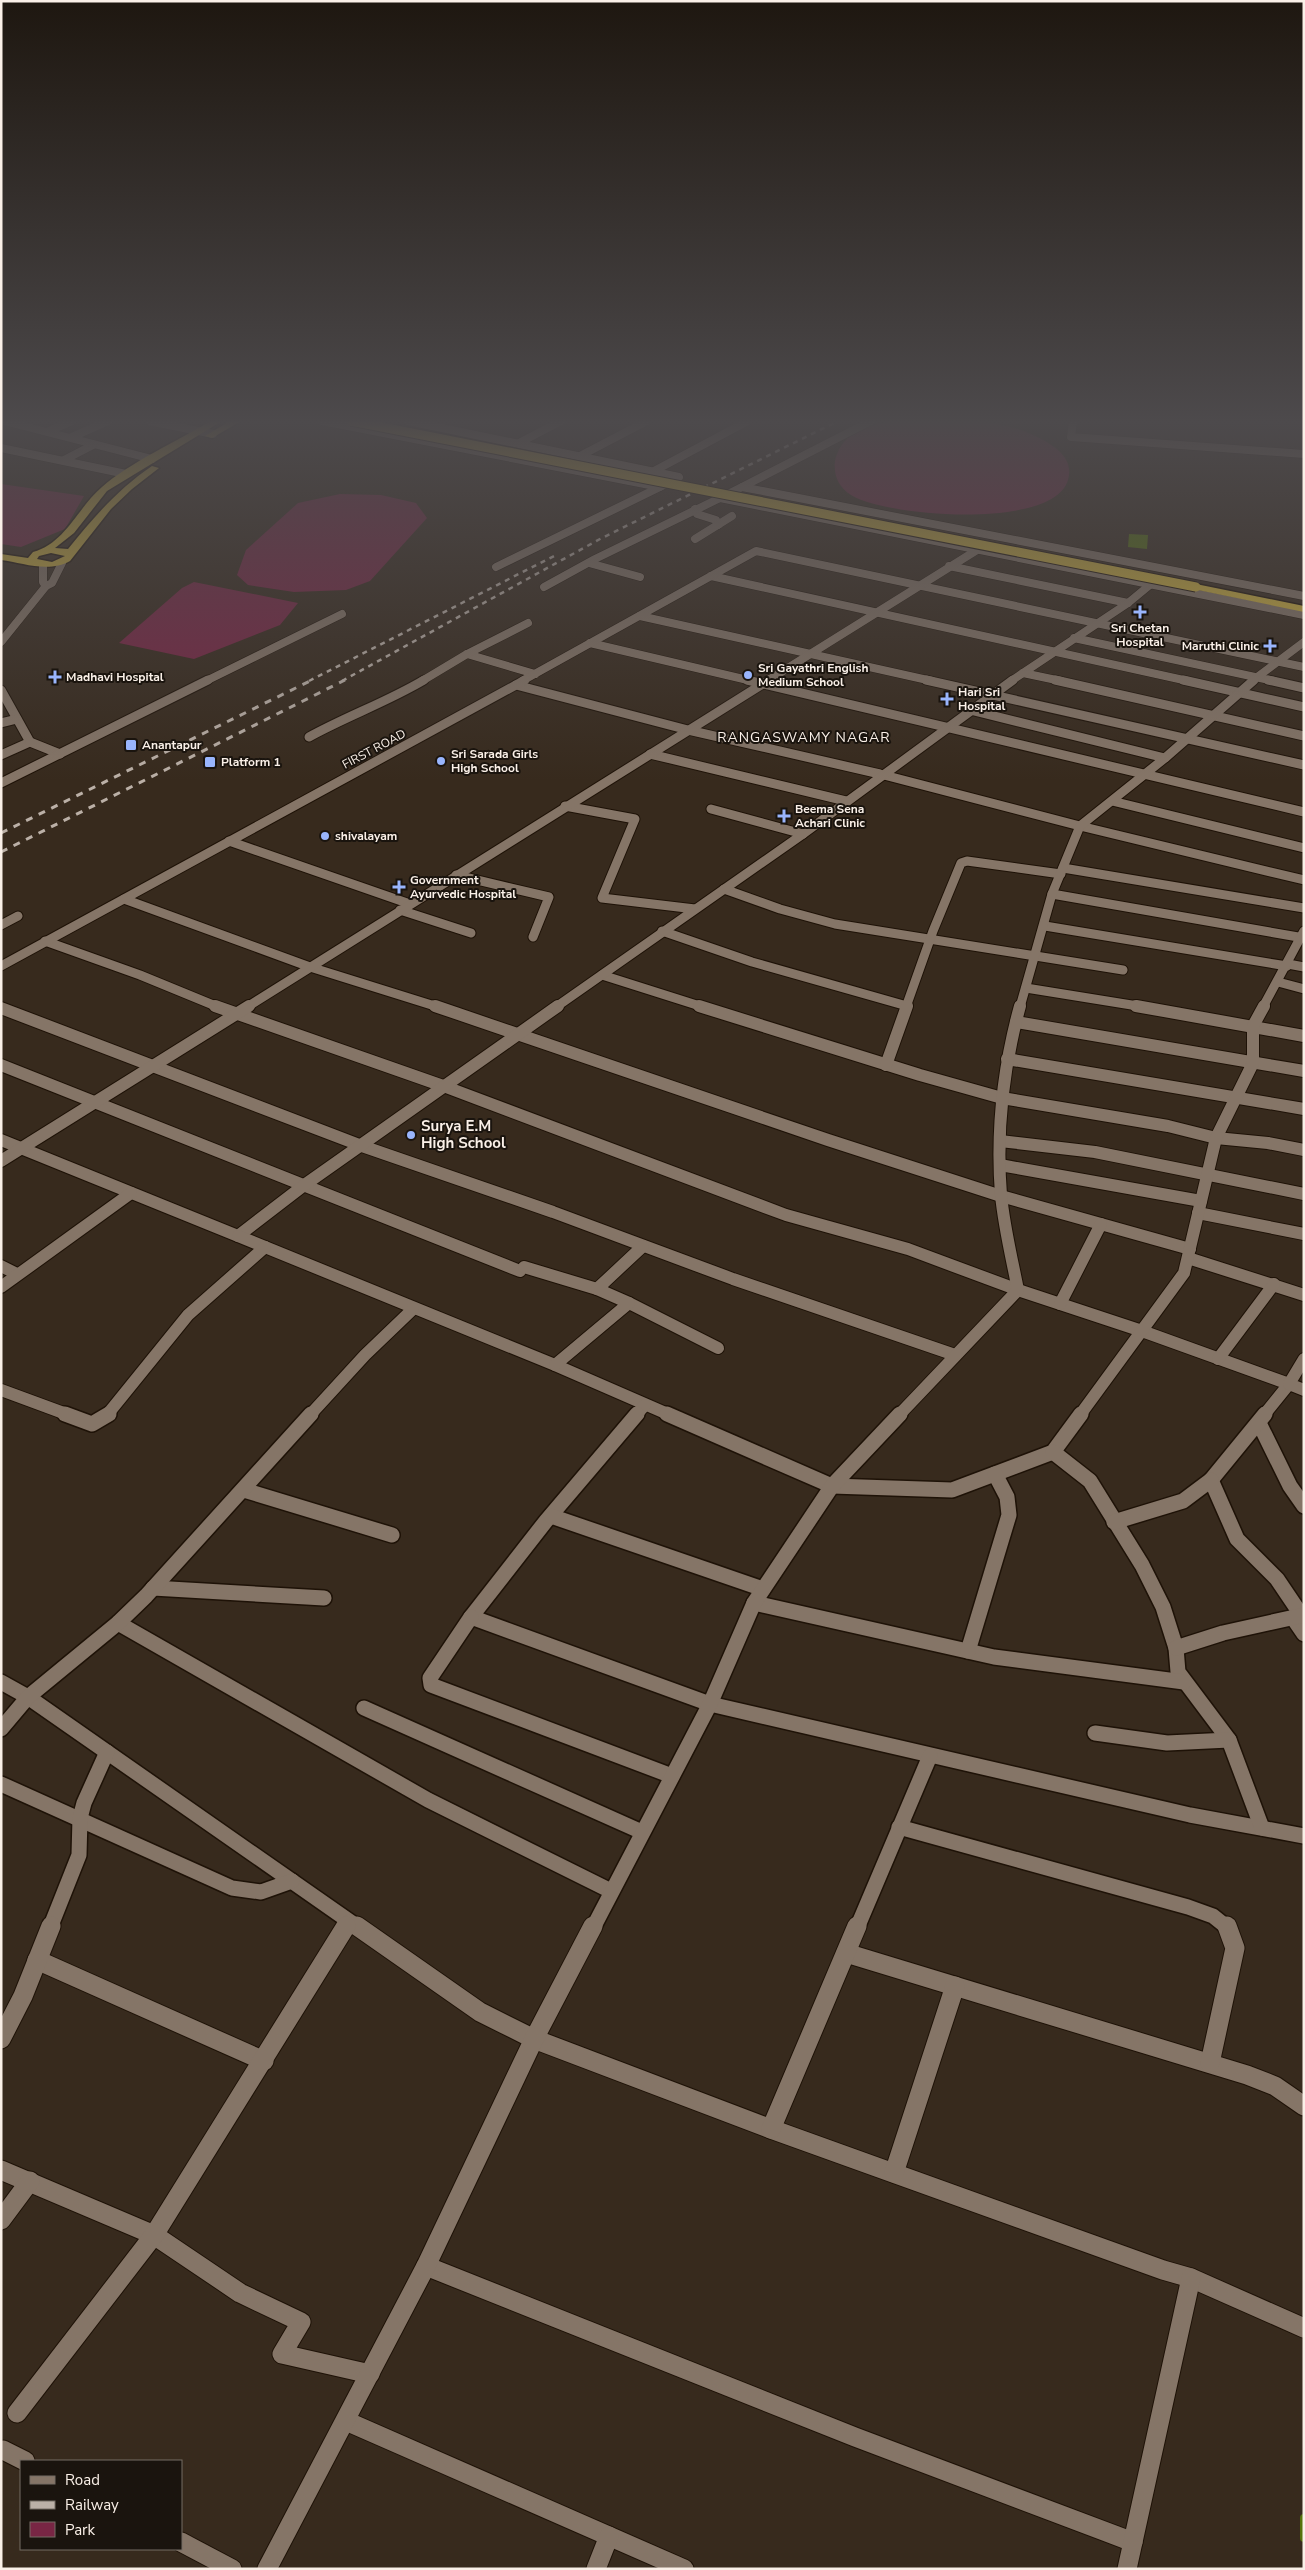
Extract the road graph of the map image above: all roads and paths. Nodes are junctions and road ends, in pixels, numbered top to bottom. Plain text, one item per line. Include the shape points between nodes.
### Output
1 (58, 541) edge
2 (79, 541) edge
3 (549, 541) edge
4 (632, 541) edge
5 (932, 541) edge
6 (956, 541) edge
7 (990, 541) edge
8 (1020, 541) edge
9 (977, 550) junction
10 (45, 551) junction
11 (1, 552) edge
12 (69, 554) junction
13 (1, 557) edge
14 (37, 561) junction
15 (62, 562) junction
16 (589, 563) junction
17 (949, 566) junction
18 (496, 567) dead end
19 (711, 576) junction
20 (640, 577) dead end
21 (1152, 584) junction
22 (920, 585) junction
23 (1198, 585) junction
24 (46, 586) junction
25 (544, 587) dead end
26 (1304, 596) edge
27 (1128, 603) junction
28 (1304, 604) edge
29 (1304, 609) edge
30 (874, 613) junction
31 (342, 614) dead end
32 (1304, 615) edge
33 (640, 616) junction
34 (1098, 622) junction
35 (528, 623) dead end
36 (1074, 638) junction
37 (1, 642) edge
38 (1304, 642) edge
39 (590, 643) junction
40 (1055, 651) junction
41 (811, 653) junction
42 (467, 654) junction
43 (1280, 662) junction
44 (1304, 667) edge
45 (1023, 673) junction
46 (535, 674) junction
47 (1258, 677) junction
48 (761, 684) junction
49 (516, 685) junction
50 (1304, 688) edge
51 (1, 690) edge
52 (1238, 692) junction
53 (992, 694) junction
54 (1304, 707) edge
55 (970, 710) junction
56 (1212, 715) junction
57 (17, 719) junction
58 (1, 723) edge
59 (946, 727) junction
60 (688, 730) junction
61 (1304, 736) edge
62 (309, 737) dead end
63 (1188, 738) junction
64 (30, 742) junction
65 (60, 754) junction
66 (650, 754) junction
67 (1, 755) edge
68 (1165, 758) junction
69 (1304, 765) edge
70 (880, 774) junction
71 (1144, 775) junction
72 (1, 783) edge
73 (846, 800) junction
74 (1112, 801) junction
75 (565, 806) junction
76 (711, 809) dead end
77 (1304, 812) edge
78 (1080, 826) junction
79 (803, 834) junction
80 (229, 841) junction
81 (1304, 848) edge
82 (1062, 871) junction
83 (456, 875) junction
84 (1304, 880) edge
85 (724, 889) junction
86 (1052, 894) junction
87 (124, 899) junction
88 (410, 904) junction
89 (695, 908) junction
90 (1304, 908) edge
91 (400, 910) junction
92 (18, 916) dead end
93 (1, 925) edge
94 (1045, 926) junction
95 (662, 932) junction
96 (471, 934) dead end
97 (1303, 935) edge
98 (533, 937) dead end
99 (930, 939) junction
100 (45, 941) junction
101 (1034, 956) junction
102 (1287, 965) junction
103 (1, 966) edge
104 (310, 967) junction
105 (1304, 967) edge
106 (1124, 970) dead end
107 (602, 975) junction
108 (1278, 982) junction
109 (1026, 988) junction
110 (1304, 989) edge
111 (907, 1006) junction
112 (1, 1008) edge
113 (235, 1014) junction
114 (1016, 1022) junction
115 (1253, 1026) junction
116 (517, 1034) junction
117 (1304, 1036) edge
118 (1007, 1059) junction
119 (1253, 1063) junction
120 (1, 1065) edge
121 (886, 1065) junction
122 (150, 1066) junction
123 (1304, 1071) edge
124 (446, 1087) junction
125 (1237, 1096) junction
126 (1002, 1098) junction
127 (92, 1103) junction
128 (1304, 1109) edge
129 (1216, 1138) junction
130 (1, 1140) edge
131 (1000, 1141) junction
132 (362, 1146) junction
133 (21, 1148) junction
134 (1304, 1150) edge
135 (1, 1161) edge
136 (1000, 1165) junction
137 (1207, 1174) junction
138 (303, 1186) junction
139 (131, 1193) junction
140 (1304, 1194) edge
141 (1001, 1196) junction
142 (1199, 1207) junction
143 (1101, 1224) junction
144 (1304, 1234) edge
145 (238, 1236) junction
146 (643, 1246) junction
147 (265, 1247) junction
148 (1189, 1254) junction
149 (1, 1266) edge
150 (17, 1274) junction
151 (1274, 1284) junction
152 (1, 1286) edge
153 (596, 1289) junction
154 (1018, 1290) junction
155 (1304, 1295) edge
156 (629, 1303) junction
157 (1060, 1304) junction
158 (413, 1309) junction
159 (1142, 1330) junction
160 (718, 1348) dead end
161 (955, 1355) junction
162 (1218, 1359) junction
163 (1304, 1359) edge
164 (554, 1365) junction
165 (1289, 1384) junction
166 (1, 1390) edge
167 (1304, 1390) edge
168 (645, 1405) junction
169 (1259, 1423) junction
170 (1052, 1452) junction
171 (995, 1474) junction
172 (1211, 1480) junction
173 (832, 1486) junction
174 (244, 1490) junction
175 (1304, 1506) edge
176 (551, 1516) junction
177 (1114, 1522) junction
178 (392, 1535) dead end
179 (153, 1588) junction
180 (759, 1596) junction
181 (324, 1598) dead end
182 (1300, 1616) edge
183 (471, 1617) junction
184 (118, 1622) junction
185 (1304, 1634) edge
186 (1176, 1648) junction
187 (968, 1651) junction
188 (1, 1682) edge
189 (1184, 1682) junction
190 (28, 1697) junction
191 (710, 1704) junction
192 (364, 1708) dead end
193 (1, 1729) edge
194 (1095, 1733) dead end
195 (1229, 1740) junction
196 (107, 1752) junction
197 (930, 1756) junction
198 (672, 1776) junction
199 (1, 1784) edge
200 (80, 1818) junction
201 (899, 1828) junction
202 (1262, 1828) junction
203 (642, 1832) junction
204 (1304, 1836) edge
205 (292, 1881) junction
206 (612, 1891) junction
207 (349, 1922) junction
208 (846, 1953) junction
209 (37, 1960) junction
210 (955, 1986) junction
211 (1, 2039) edge
212 (534, 2039) junction
213 (264, 2061) junction
214 (1210, 2064) junction
215 (1304, 2106) edge
216 (771, 2129) junction
217 (1, 2170) edge
218 (894, 2173) junction
219 (30, 2181) junction
220 (1, 2220) edge
221 (154, 2235) junction
222 (426, 2266) junction
223 (1191, 2278) junction
224 (1304, 2328) edge
225 (370, 2374) junction
226 (17, 2414) dead end
227 (346, 2421) junction
228 (2, 2450) edge
229 (23, 2460) edge
230 (609, 2536) junction
231 (1133, 2542) junction
232 (182, 2543) edge
233 (232, 2569) edge
234 (267, 2569) edge
235 (596, 2569) edge
236 (684, 2569) edge
237 (1127, 2569) edge

1 - 10 highway
2 - 12 highway
3 - 18 street
4 - 16 street
5 - 9 street
6 - 23 highway, bridge
7 - 23 highway
8 - 26 street
9 - 17 street
9 - 21 street
10 - 12 highway
10 - 14 highway
11 - 14 highway
12 - 15 highway via 69,558
13 - 14 highway
14 - 15 highway
14 - 24 street
15 - 24 street via 52,582
16 - 20 street
16 - 25 street
17 - 22 street
17 - 27 street
19 - 22 street, FIRST ROAD via 756,551
19 - 30 street
19 - 33 street, FIRST ROAD
21 - 27 street
21 - 32 street
22 - 30 street
22 - 34 street
23 - 28 highway
23 - 29 highway
24 - 37 street
27 - 34 street
30 - 40 street
30 - 41 street
31 - 65 street
33 - 39 street, FIRST ROAD
33 - 41 street
34 - 36 street
34 - 43 street
35 - 42 street
36 - 40 street
36 - 47 street
38 - 43 street
39 - 46 street, FIRST ROAD
39 - 48 street
40 - 45 street
40 - 52 street
41 - 48 street
41 - 53 street
42 - 46 street
42 - 62 street via 403,693 350,715
43 - 44 street
43 - 47 street
45 - 53 street
45 - 56 street
46 - 49 street, FIRST ROAD
47 - 50 street
47 - 52 street
48 - 59 street
48 - 60 street
49 - 60 street
49 - 80 street, FIRST ROAD
51 - 57 street
52 - 54 street
52 - 56 street
53 - 55 street
53 - 63 street
55 - 59 street
55 - 68 street
56 - 61 street
56 - 63 street
57 - 58 street
57 - 64 street
59 - 70 street
59 - 71 street
60 - 66 street
60 - 70 street
63 - 68 street
63 - 69 street
64 - 65 street
64 - 67 street
65 - 72 street
66 - 73 street
66 - 75 street
68 - 71 street
70 - 73 street
70 - 78 street
71 - 74 street
71 - 77 street
73 - 79 street
74 - 78 street
74 - 81 street
75 - 83 street
75 - 89 street via 635,819 602,898
76 - 79 street
78 - 82 street
78 - 84 street
79 - 85 street
80 - 87 street, FIRST ROAD
80 - 88 street
82 - 86 street
82 - 90 street
82 - 99 street via 963,861
83 - 88 street
83 - 98 street via 549,897
85 - 89 street
85 - 99 street via 814,919
86 - 94 street
86 - 97 street
87 - 100 street, FIRST ROAD
87 - 104 street
88 - 91 street
89 - 95 street
91 - 96 street
91 - 104 street
92 - 93 street
94 - 101 street
94 - 102 street
95 - 107 street
95 - 111 street
97 - 102 street
99 - 101 street
99 - 111 street
100 - 103 street, FIRST ROAD
100 - 113 street
101 - 106 street
101 - 109 street
102 - 105 street
102 - 108 street
104 - 113 street
104 - 116 street
107 - 116 street
107 - 121 street
108 - 110 street
108 - 115 street
109 - 114 street
109 - 115 street
111 - 121 street
112 - 122 street
113 - 122 street
113 - 124 street
114 - 118 street
114 - 119 street
115 - 117 street
115 - 119 street
116 - 124 street
116 - 141 street
118 - 125 street
118 - 126 street
119 - 123 street
119 - 125 street
120 - 127 street
121 - 126 street
122 - 127 street
122 - 132 street
124 - 132 street
124 - 154 street via 786,1215 908,1249
125 - 128 street
125 - 129 street
126 - 129 street via 1168,1126
126 - 131 street
127 - 133 street
127 - 138 street
129 - 134 street
129 - 137 street
130 - 133 street
131 - 136 street
131 - 137 street via 1095,1152
132 - 138 street
132 - 146 street via 544,1208
133 - 135 street
133 - 139 street
136 - 141 street
136 - 142 street
137 - 140 street
137 - 142 street
138 - 145 street
138 - 153 street via 522,1269
139 - 145 street
139 - 150 street
141 - 143 street
141 - 154 street
142 - 144 street
142 - 148 street
143 - 148 street
143 - 157 street
145 - 147 street
146 - 153 street
146 - 161 street
147 - 158 street
147 - 166 street via 188,1315 111,1413 92,1424
148 - 151 street
148 - 159 street via 1184,1274
149 - 150 street
150 - 152 street
151 - 155 street
151 - 162 street
153 - 156 street
154 - 157 street
154 - 161 street
156 - 160 street
156 - 164 street
157 - 159 street
158 - 164 street
158 - 174 street via 365,1355
159 - 162 street
159 - 170 street
161 - 173 street
162 - 165 street
163 - 165 street
164 - 168 street
165 - 167 street
165 - 169 street
168 - 173 street
168 - 176 street
169 - 172 street
169 - 175 street via 1290,1486
170 - 171 street
170 - 177 street via 1090,1481
171 - 173 street via 952,1490
171 - 187 street via 1007,1497 1009,1515
172 - 177 street via 1183,1502
172 - 182 street via 1237,1539 1277,1579
173 - 180 street
174 - 178 street
174 - 179 street
176 - 180 street
176 - 183 street
177 - 186 street via 1142,1565 1163,1607
179 - 181 street
179 - 184 street
180 - 187 street
180 - 191 street
182 - 185 street
182 - 186 street via 1223,1633
183 - 191 street
183 - 198 street via 430,1678 431,1685
184 - 190 street
184 - 206 street via 428,1800
186 - 189 street via 1178,1672
187 - 189 street
188 - 190 street
189 - 195 street
190 - 193 street
190 - 196 street
191 - 197 street
191 - 198 street
192 - 203 street
194 - 195 street via 1167,1743
195 - 202 street
196 - 200 street
196 - 205 street
197 - 201 street
197 - 202 street via 1190,1815
198 - 203 street
199 - 200 street
200 - 205 street via 232,1888 261,1892
200 - 209 street via 79,1855
201 - 208 street
201 - 214 street via 1188,1907 1213,1915 1226,1924 1232,1931 1235,1948
202 - 204 street
203 - 206 street
205 - 207 street
206 - 212 street
207 - 212 street via 480,2012
207 - 213 street
208 - 210 street
208 - 216 street
209 - 211 street
209 - 213 street
210 - 214 street
210 - 218 street
212 - 216 street
212 - 222 street
213 - 221 street
214 - 215 street via 1275,2086
216 - 218 street
217 - 219 street
218 - 223 street
219 - 220 street
219 - 221 street
221 - 225 street via 240,2292 301,2322 282,2354
221 - 226 street
222 - 225 street
222 - 231 street via 855,2437
223 - 224 street
223 - 231 street
225 - 227 street
227 - 230 street
227 - 234 street
228 - 229 street
230 - 235 street
230 - 236 street
231 - 237 street
232 - 233 street

